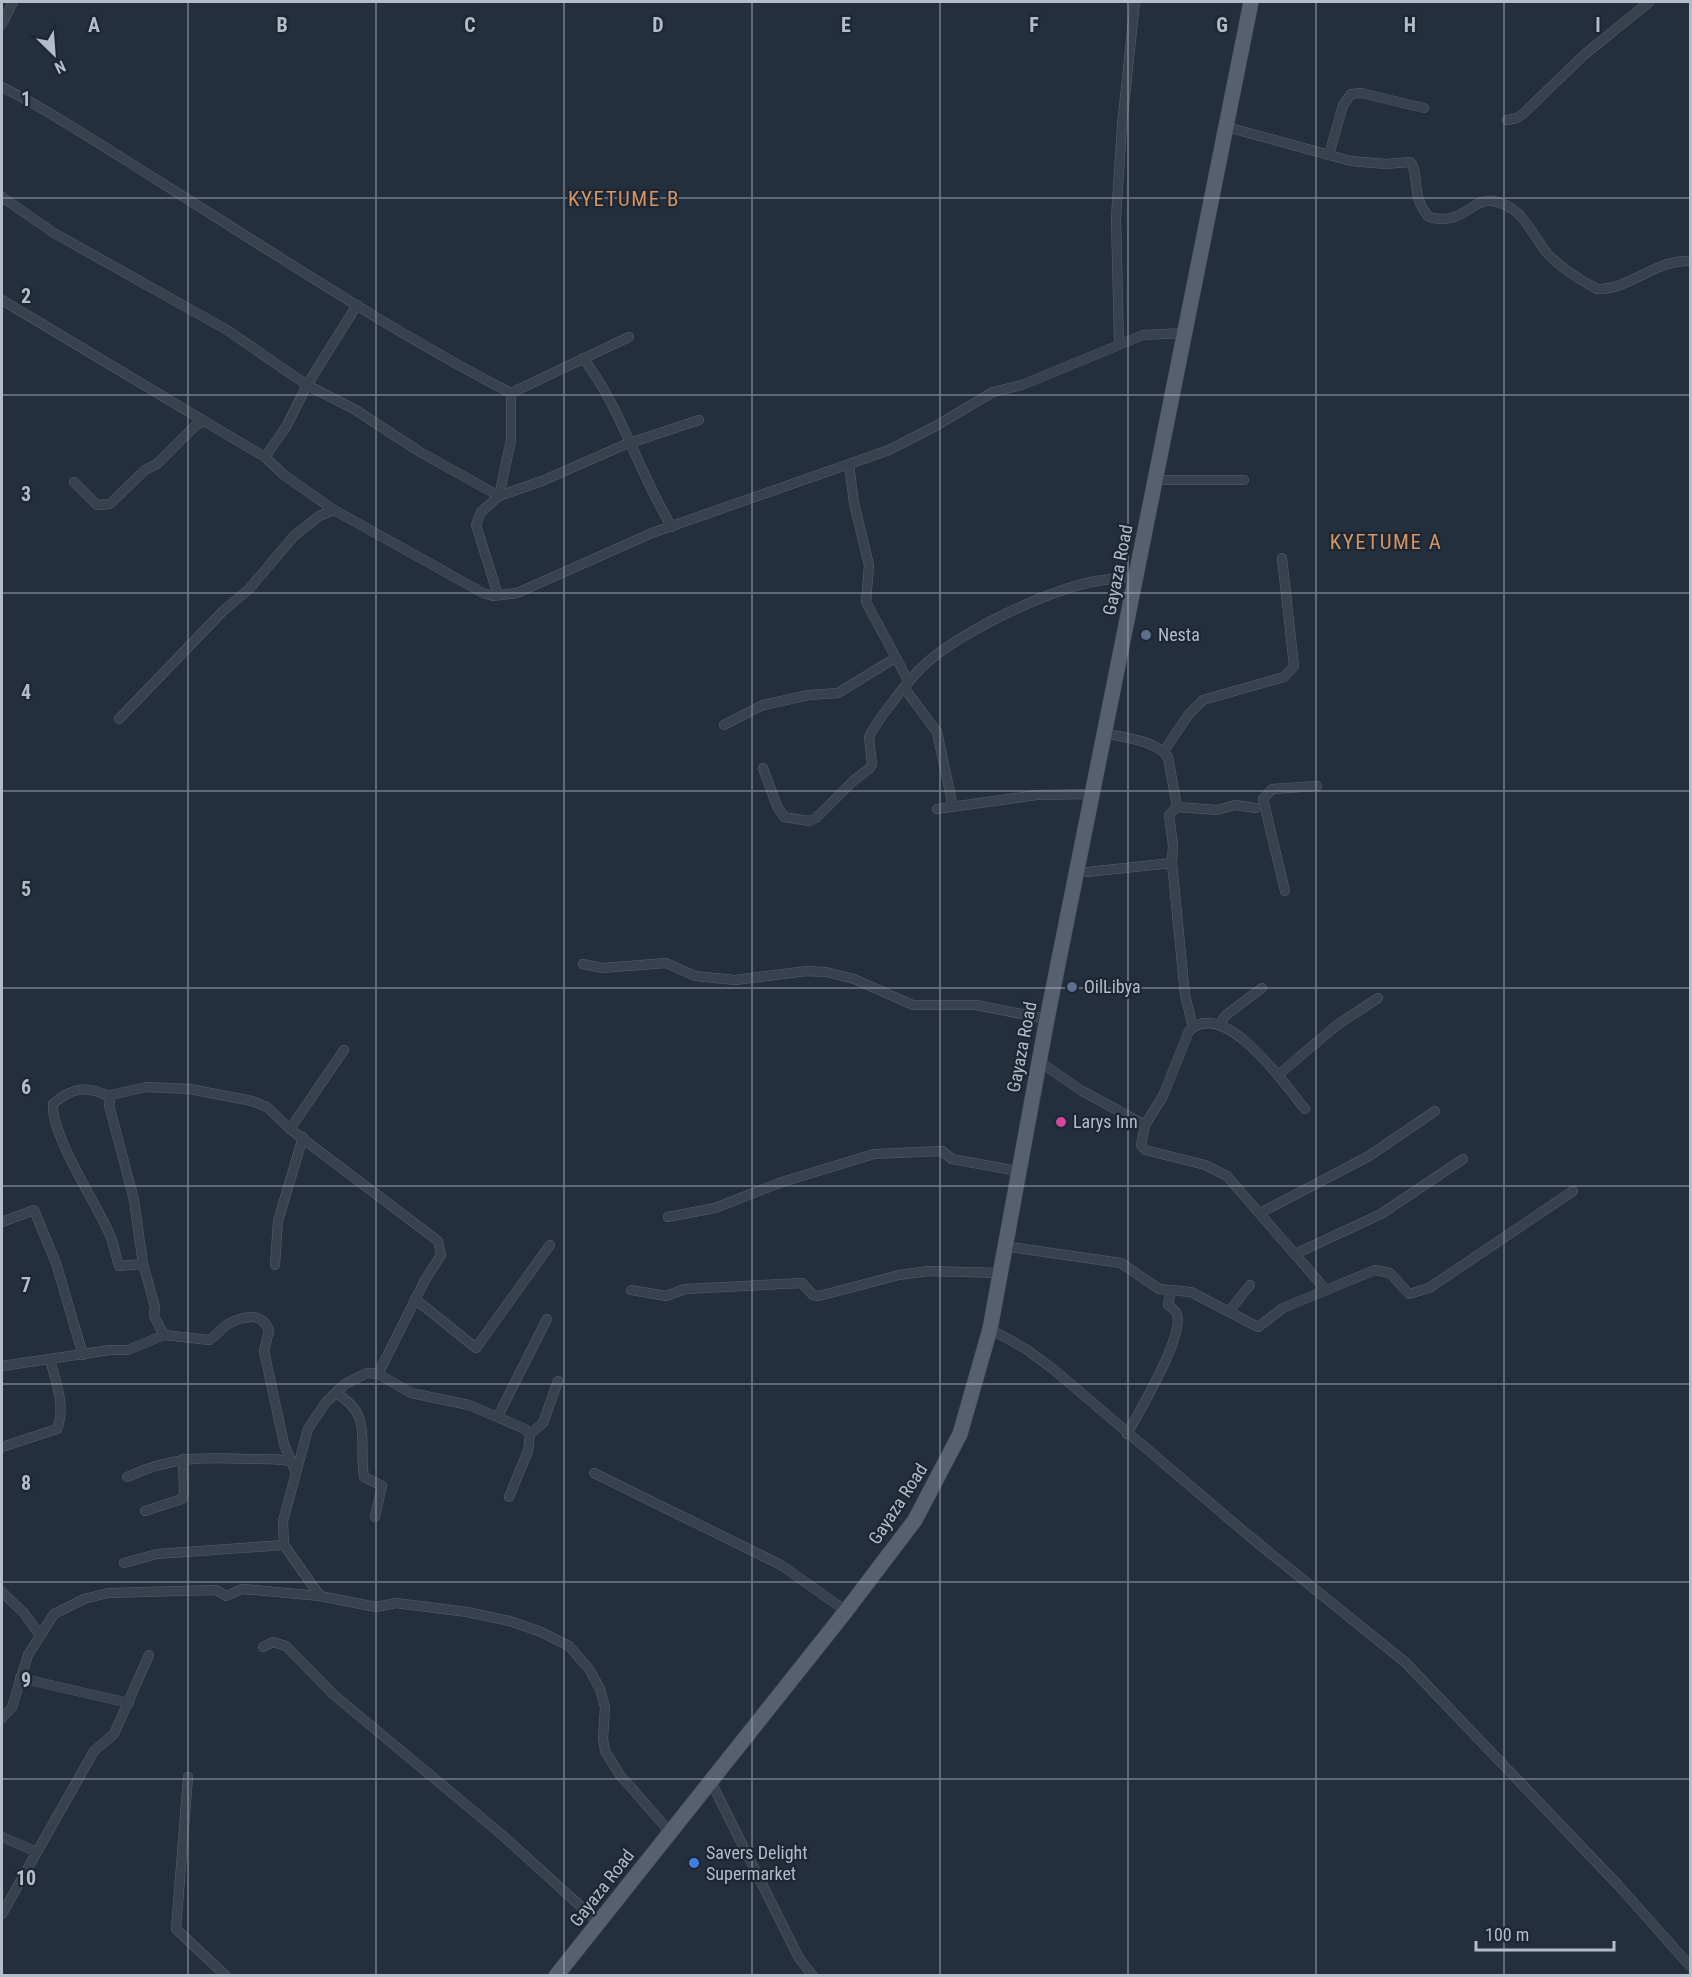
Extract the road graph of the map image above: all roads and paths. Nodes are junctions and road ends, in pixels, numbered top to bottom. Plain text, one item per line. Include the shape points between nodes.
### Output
1 (13, 2) edge
2 (1135, 2) edge
3 (1251, 2) edge
4 (1649, 2) edge
5 (2, 24) edge
6 (2, 87) edge
7 (1424, 108) dead end
8 (1507, 120) dead end
9 (1227, 127) junction
10 (1329, 155) junction
11 (2, 197) edge
12 (1690, 261) edge
13 (2, 300) edge
14 (357, 305) junction
15 (1184, 333) junction
16 (629, 337) dead end
17 (1119, 343) junction
18 (583, 358) junction
19 (308, 385) junction
20 (511, 393) junction
21 (699, 420) dead end
22 (204, 421) junction
23 (632, 443) junction
24 (265, 457) junction
25 (849, 465) junction
26 (1155, 480) junction
27 (1244, 480) dead end
28 (74, 482) dead end
29 (499, 496) junction
30 (334, 510) junction
31 (672, 526) junction
32 (1282, 558) dead end
33 (1137, 577) junction
34 (498, 595) junction
35 (896, 658) junction
36 (907, 685) junction
37 (119, 719) dead end
38 (724, 725) dead end
39 (1105, 733) junction
40 (1164, 751) junction
41 (763, 768) dead end
42 (1317, 786) dead end
43 (1092, 794) junction
44 (953, 807) junction
45 (1177, 807) junction
46 (1256, 808) dead end
47 (937, 809) dead end
48 (1172, 863) junction
49 (1087, 872) dead end
50 (1285, 891) dead end
51 (583, 964) dead end
52 (1262, 988) dead end
53 (1378, 998) dead end
54 (1047, 1019) junction
55 (1220, 1025) junction
56 (1192, 1028) junction
57 (344, 1050) dead end
58 (1040, 1062) junction
59 (1278, 1075) junction
60 (110, 1097) junction
61 (1305, 1109) dead end
62 (1435, 1111) dead end
63 (1145, 1125) junction
64 (290, 1129) junction
65 (303, 1137) junction
66 (1463, 1159) dead end
67 (1018, 1171) junction
68 (1573, 1191) dead end
69 (1260, 1213) junction
70 (668, 1217) dead end
71 (2, 1222) edge
72 (549, 1245) dead end
73 (1003, 1246) junction
74 (1296, 1254) junction
75 (143, 1264) junction
76 (275, 1265) dead end
77 (999, 1273) junction
78 (1250, 1286) dead end
79 (631, 1290) dead end
80 (1171, 1290) junction
81 (1326, 1290) junction
82 (415, 1299) junction
83 (1230, 1310) junction
84 (547, 1319) dead end
85 (990, 1329) junction
86 (164, 1335) junction
87 (83, 1355) junction
88 (50, 1360) junction
89 (2, 1366) edge
90 (378, 1374) junction
91 (558, 1381) dead end
92 (336, 1393) junction
93 (498, 1416) junction
94 (530, 1434) junction
95 (1127, 1434) junction
96 (2, 1447) edge
97 (183, 1459) junction
98 (290, 1461) junction
99 (296, 1473) junction
100 (594, 1473) dead end
101 (127, 1477) dead end
102 (509, 1497) dead end
103 (145, 1511) dead end
104 (375, 1517) dead end
105 (284, 1545) junction
106 (124, 1563) dead end
107 (2, 1592) edge
108 (320, 1596) junction
109 (846, 1611) junction
110 (39, 1634) junction
111 (263, 1647) dead end
112 (149, 1655) dead end
113 (20, 1678) junction
114 (129, 1703) junction
115 (2, 1718) edge
116 (188, 1777) dead end
117 (711, 1782) junction
118 (670, 1832) junction
119 (2, 1837) edge
120 (37, 1852) junction
121 (2, 1914) edge
122 (599, 1923) junction
123 (1690, 1966) edge
124 (226, 1976) edge
125 (556, 1976) edge
126 (813, 1976) edge

1 - 5 street
2 - 17 street via 1116,218
3 - 9 main road, Gayaza Road
4 - 8 street via 1584,55 1518,118
6 - 14 street
7 - 10 street via 1351,94 1343,105
9 - 10 street
9 - 15 main road, Gayaza Road
10 - 12 street via 1386,164 1410,162 1415,170 1420,205 1429,217 1439,220 1456,218 1485,201 1499,203 1527,221 1558,263 1597,289 1611,288 1677,260
11 - 19 street via 54,233 227,330
13 - 22 street
14 - 19 street
14 - 20 street
15 - 17 street via 1143,335
15 - 26 main road, Gayaza Road
16 - 18 street
17 - 25 street via 1022,385 985,396 910,440
18 - 20 street
18 - 23 street via 601,382
19 - 24 street
19 - 29 street
20 - 29 street via 512,440
21 - 23 street
22 - 24 street
22 - 28 street via 110,504 97,505
23 - 29 street
23 - 31 street
24 - 30 street
25 - 31 street
25 - 35 street via 869,565 866,602
26 - 27 street
26 - 33 main road, Gayaza Road
29 - 34 street via 481,512 476,525
30 - 34 street via 483,593
30 - 37 street via 319,516 294,536 249,589 223,610
31 - 34 street via 517,593
32 - 40 street via 1294,666 1284,677 1203,700
33 - 36 street via 1090,582 1000,618 950,645
33 - 39 main road, Gayaza Road
35 - 36 street
35 - 38 street via 838,693 763,705
36 - 41 street via 872,730 870,768 816,818 809,821 784,817
36 - 44 street via 937,732
39 - 40 street
39 - 43 main road, Gayaza Road
40 - 45 street
42 - 50 street via 1272,789 1263,799
43 - 44 street via 1037,795
43 - 54 main road, Gayaza Road
44 - 47 street
45 - 46 street
45 - 48 street via 1169,814
48 - 49 street
48 - 56 street
51 - 54 street via 602,968 666,963 695,976 735,980 826,972 854,979 912,1005 976,1005
52 - 55 street via 1226,1015
53 - 59 street via 1337,1025
54 - 58 main road, Gayaza Road
55 - 56 street
55 - 59 street via 1242,1037
56 - 63 street via 1163,1096
57 - 64 street
58 - 63 street via 1082,1091
58 - 67 main road, Gayaza Road
59 - 61 street
60 - 64 street via 146,1087 211,1092 267,1107
60 - 75 street via 110,1114 134,1200
60 - 75 street via 92,1088 76,1091 53,1104 54,1115 57,1129 111,1237 119,1266
62 - 69 street via 1369,1156
63 - 69 street via 1143,1148 1205,1165 1227,1176
64 - 65 street
65 - 76 street via 278,1221
65 - 82 street via 438,1241 441,1255
66 - 74 street via 1381,1214
67 - 70 street via 952,1159 942,1151 874,1154 782,1182 715,1208
67 - 73 main road, Gayaza Road
68 - 81 street via 1413,1295 1383,1270 1367,1272
69 - 74 street
71 - 87 street via 34,1210 56,1263
72 - 82 street via 476,1348
73 - 77 main road, Gayaza Road
73 - 80 street via 1121,1263 1159,1289
74 - 81 street
75 - 86 street via 154,1316
77 - 79 street via 929,1271 819,1296 813,1295 802,1282 685,1289 666,1296
77 - 85 main road, Gayaza Road
78 - 83 street
80 - 83 street via 1191,1292
80 - 95 street via 1168,1305 1175,1310 1178,1320 1169,1356
81 - 83 street via 1283,1308 1258,1327
82 - 90 street
84 - 93 street
85 - 95 street via 1053,1369
85 - 109 main road, Gayaza Road via 960,1434 940,1477 915,1520
86 - 87 street via 128,1350
86 - 98 street via 201,1341 215,1337 228,1323 252,1316 265,1323 268,1331 264,1351
87 - 88 street
88 - 89 street
88 - 96 street via 61,1420 57,1430
90 - 92 street via 356,1376
90 - 93 street via 411,1393 469,1405
91 - 94 street via 543,1423
92 - 99 street via 308,1429
92 - 104 street via 345,1398 363,1421 364,1477 381,1486
93 - 94 street
94 - 102 street via 528,1451
95 - 123 street via 1407,1663
97 - 98 street
97 - 101 street via 157,1464
97 - 103 street via 182,1499
98 - 99 street
99 - 105 street via 283,1521
100 - 109 street via 781,1565
105 - 106 street via 156,1554
105 - 108 street
107 - 110 street
108 - 110 street via 242,1589 226,1596 216,1590 108,1593 84,1599 54,1614
108 - 118 street via 370,1606 396,1604 510,1621 569,1646 600,1689 605,1707 605,1751 620,1775
109 - 117 main road, Gayaza Road
110 - 113 street
111 - 122 street via 273,1642 286,1646 334,1695 501,1834
112 - 114 street
113 - 114 street
113 - 115 street via 12,1707
114 - 120 street via 114,1734 94,1751
116 - 124 street via 176,1929
117 - 118 main road, Gayaza Road
117 - 126 street via 799,1958
118 - 122 main road, Gayaza Road
119 - 120 street
120 - 121 street
122 - 125 main road, Gayaza Road

